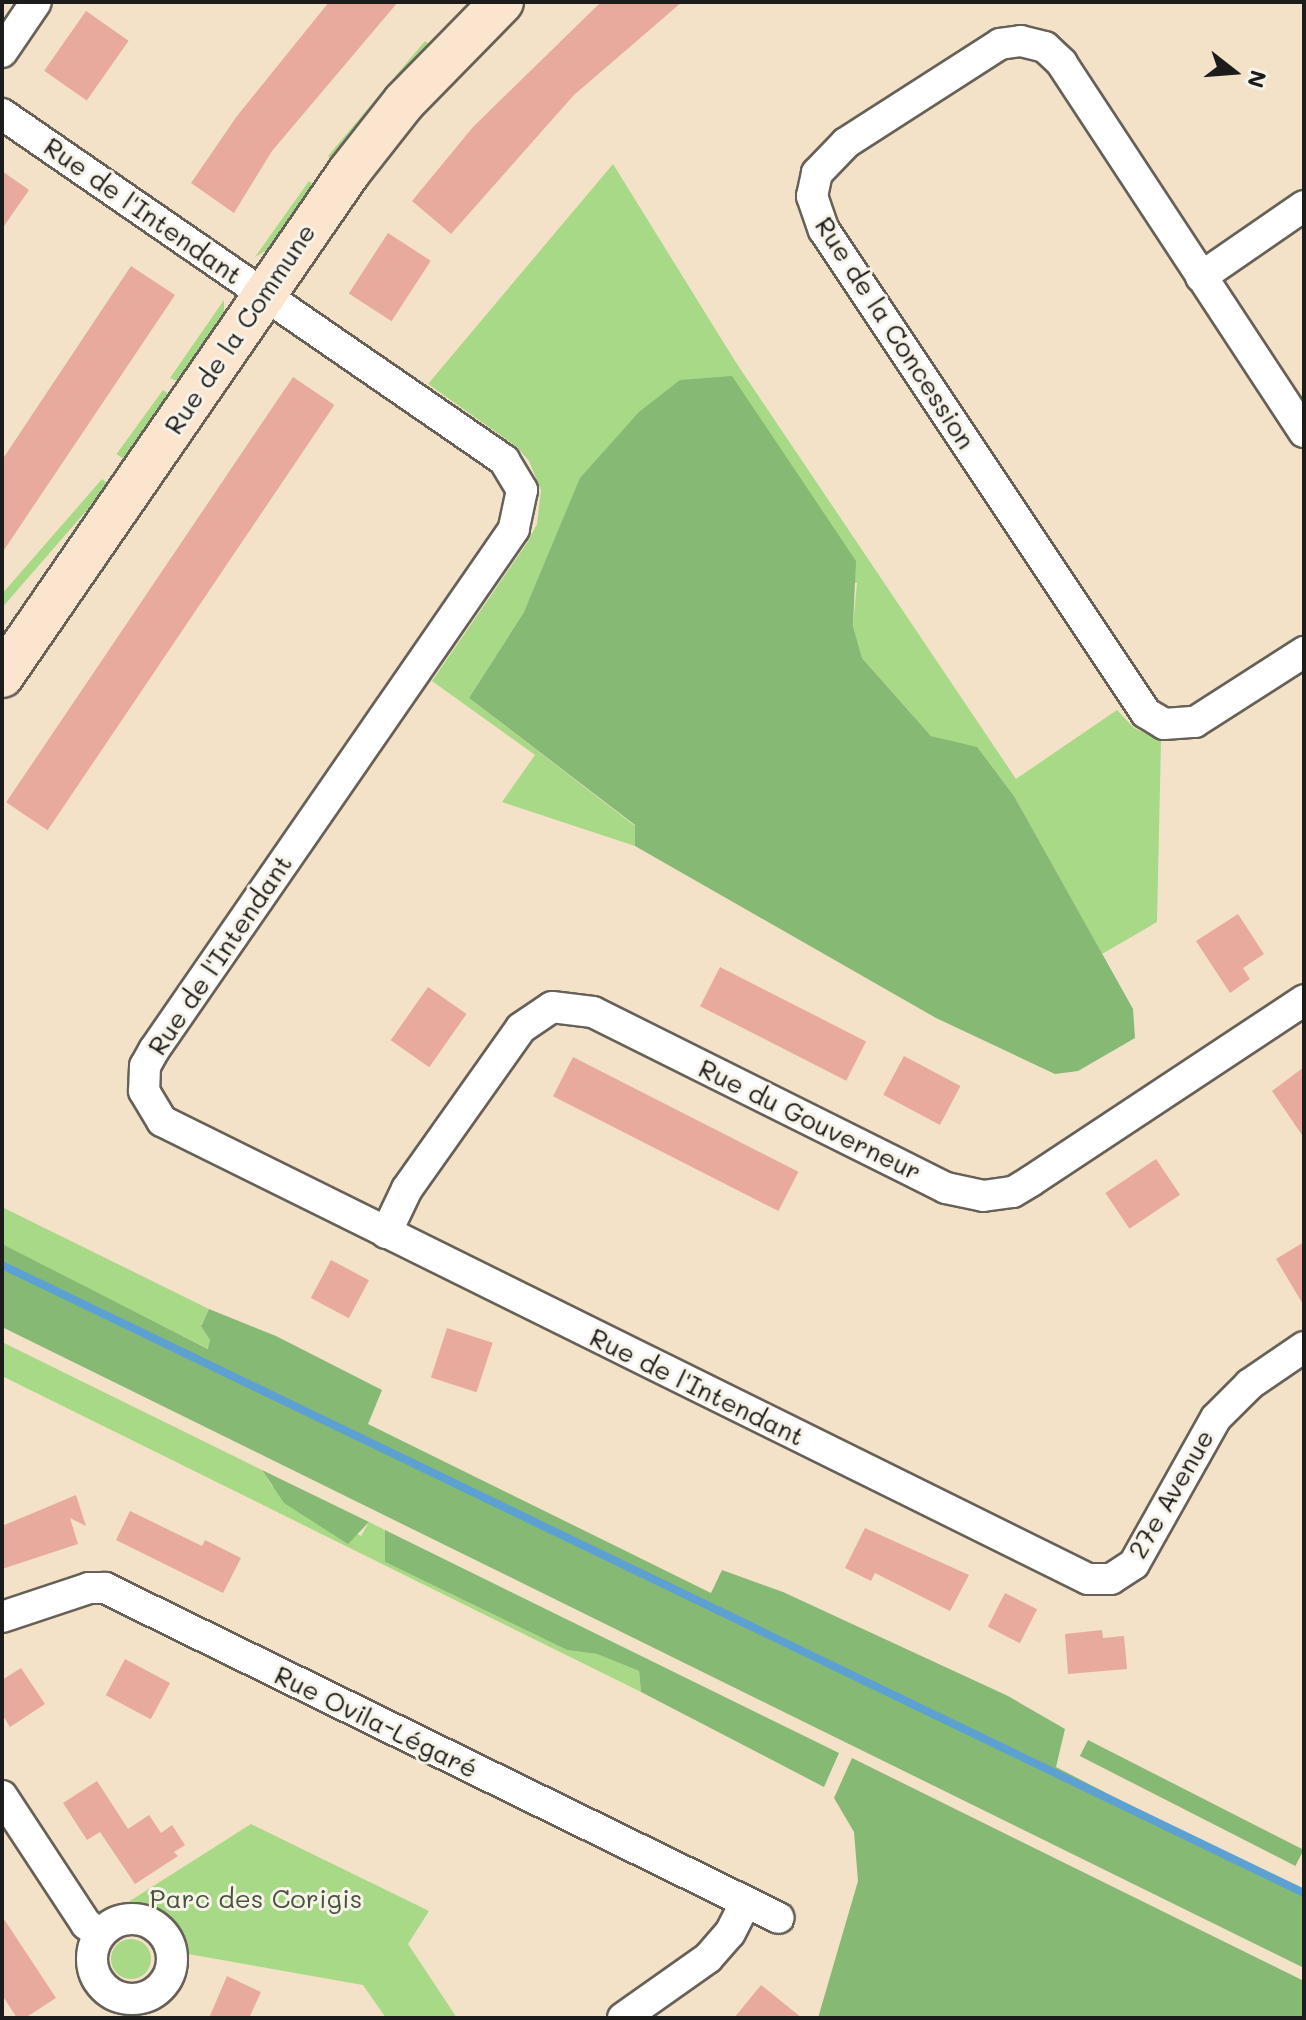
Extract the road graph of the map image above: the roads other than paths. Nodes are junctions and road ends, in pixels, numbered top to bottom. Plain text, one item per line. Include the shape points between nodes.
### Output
1 (36, 2) edge
2 (502, 2) edge
3 (2, 52) edge
4 (2, 114) edge
5 (1304, 206) edge
6 (1201, 277) junction
7 (263, 295) junction
8 (1304, 432) edge
9 (1304, 652) edge
10 (2, 676) edge
11 (1304, 1000) edge
12 (386, 1233) junction
13 (1304, 1347) edge
14 (1111, 1579) joint
15 (2, 1617) edge
16 (2, 1796) edge
17 (745, 1903) junction
18 (779, 1918) dead end
19 (100, 1934) dead end
20 (623, 2018) edge

1 - 3 street
2 - 7 street, Rue de la Commune via 404,102
4 - 7 street, Rue de l'Intendant
5 - 6 street
6 - 8 street, Rue de la Concession
6 - 9 street, Rue de la Concession via 1062,63 1031,42 1000,44 846,143 815,180 813,203 824,230 1146,713 1169,725 1202,719
7 - 10 street, Rue de la Commune
7 - 12 street, Rue de l'Intendant via 504,460 522,490 514,529 145,1066 147,1102 162,1121
11 - 12 street, Rue du Gouverneur via 1013,1192 983,1196 946,1188 593,1012 552,1007 521,1028 407,1189
12 - 14 street, Rue de l'Intendant via 1072,1573
13 - 14 street, 27e Avenue via 1250,1384 1216,1418 1134,1564
15 - 17 street, Rue Ovila-Légaré via 89,1588 105,1588
16 - 19 street via 86,1924
17 - 18 street, Rue Ovila-Légaré
17 - 20 street via 730,1933 708,1958

